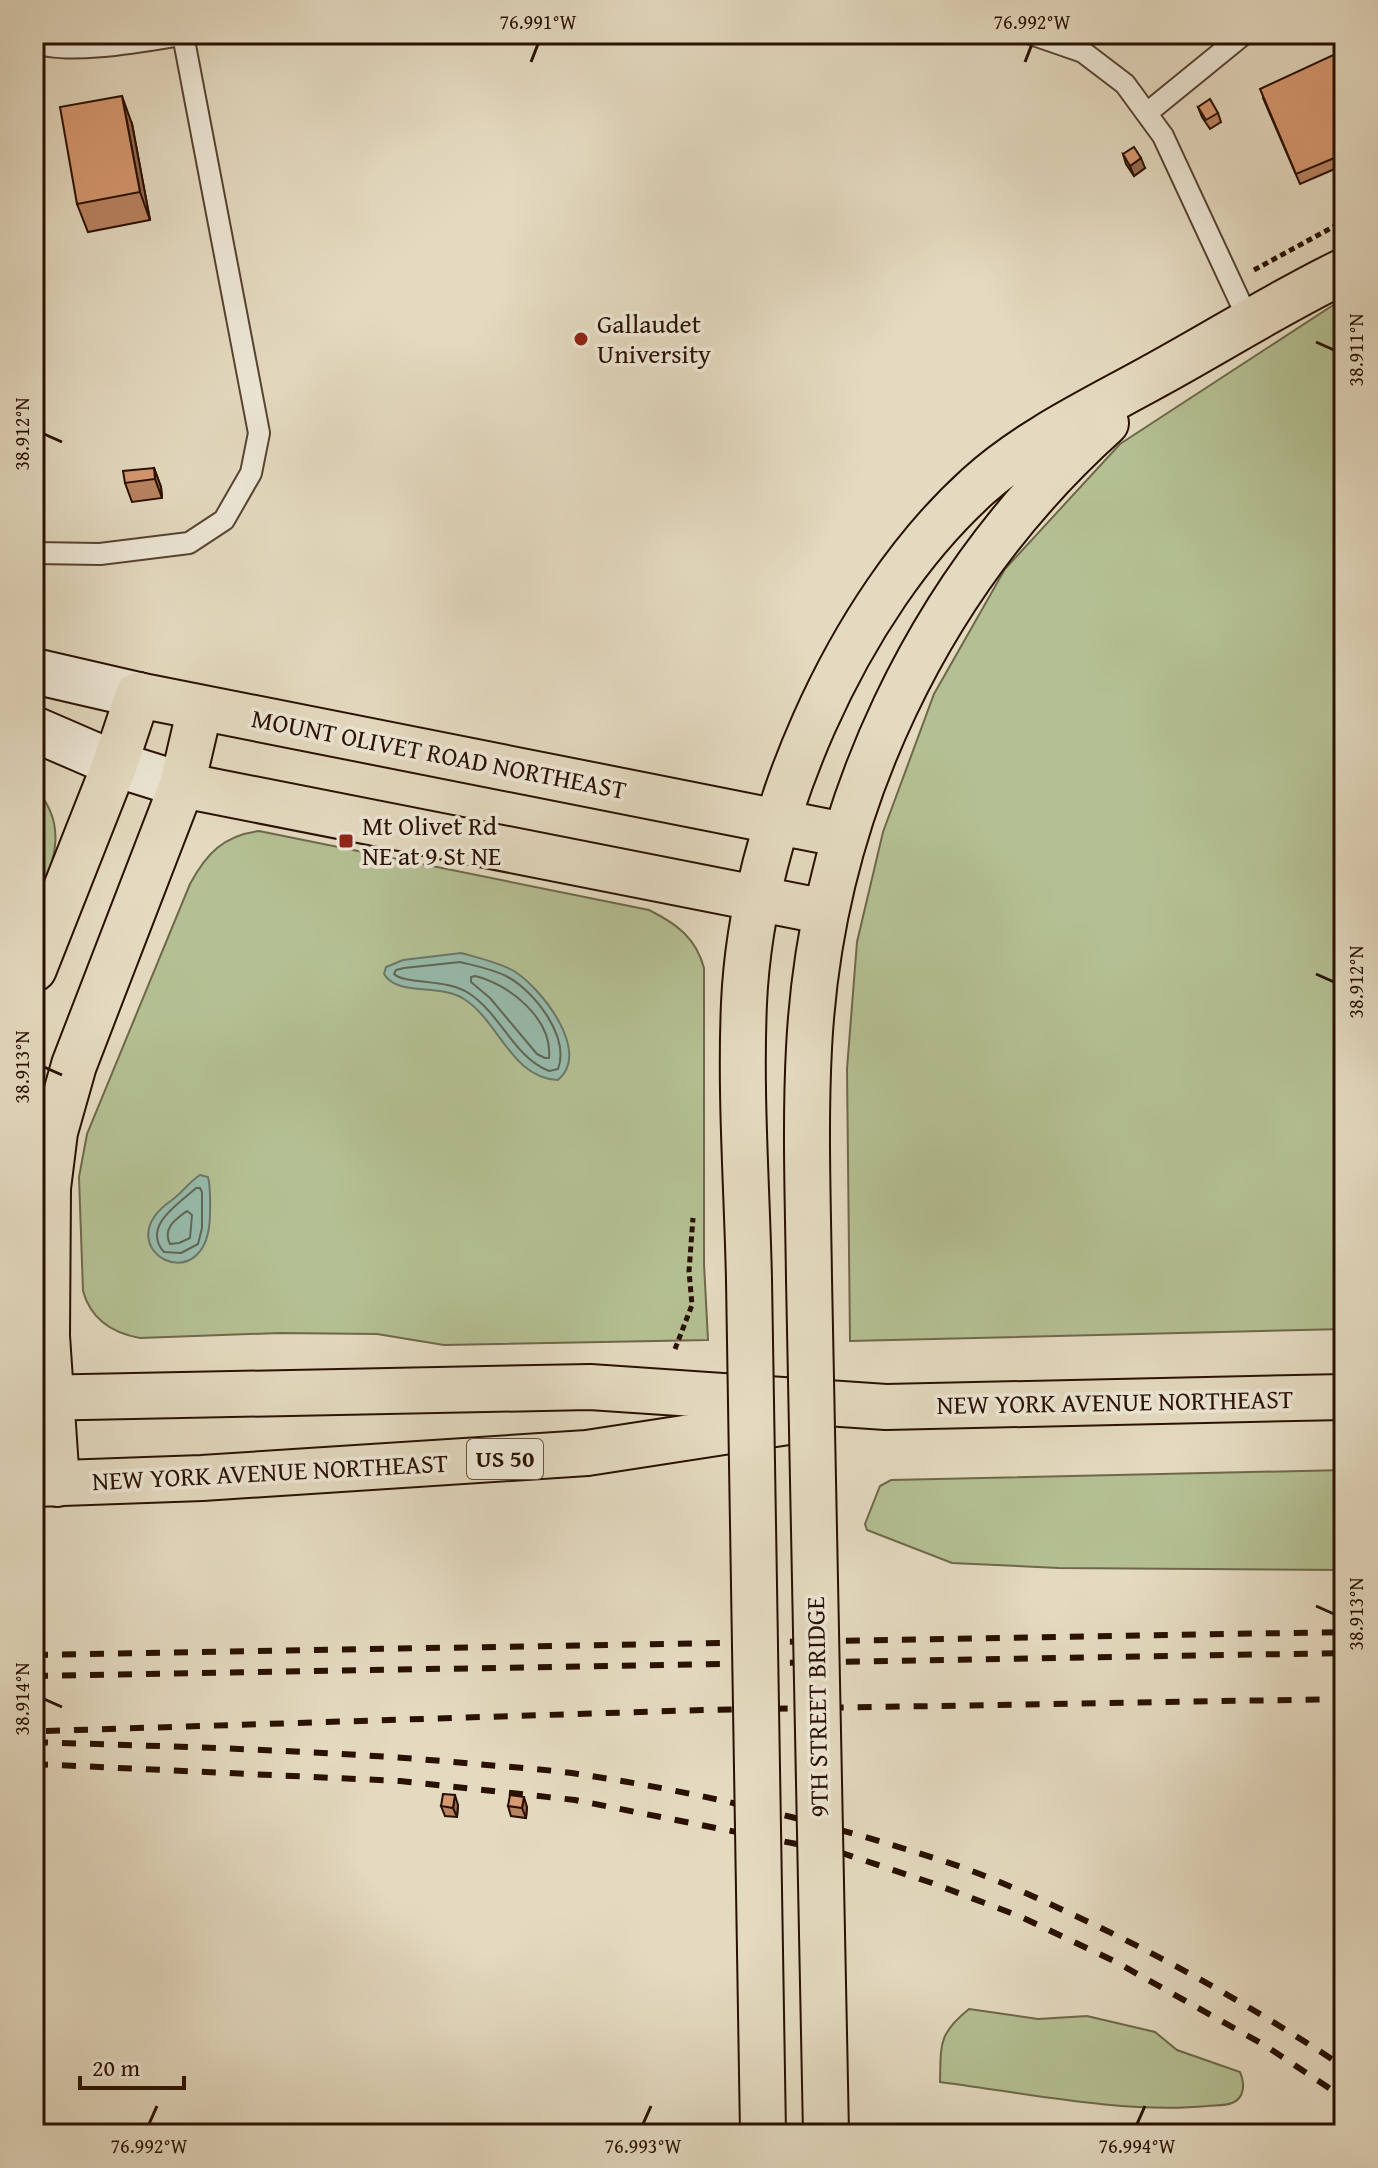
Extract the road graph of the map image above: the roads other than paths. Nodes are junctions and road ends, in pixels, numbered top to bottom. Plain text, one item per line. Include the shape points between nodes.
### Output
1 (185, 34) edge
2 (1031, 34) edge
3 (1244, 34) edge
4 (34, 42) edge
5 (1147, 113) junction
6 (1344, 271) edge
7 (1249, 321) junction
8 (1162, 373) junction
9 (34, 553) edge
10 (34, 671) edge
11 (138, 695) junction
12 (200, 708) junction
13 (34, 729) edge
14 (115, 764) junction
15 (182, 785) junction
16 (777, 821) junction
17 (844, 835) junction
18 (757, 899) junction
19 (826, 912) junction
20 (34, 969) edge
21 (42, 1397) edge
22 (1344, 1397) edge
23 (886, 1407) junction
24 (45, 1484) edge
25 (763, 2134) edge
26 (826, 2134) edge

1 - 4 lane via 49,48
1 - 9 lane via 259,433 251,473 224,520 189,543 100,554
2 - 5 lane via 1083,52 1125,84
3 - 5 lane
5 - 7 lane via 1163,136
6 - 7 main road
7 - 8 main road
8 - 16 main road via 993,473 926,541 885,594 846,661
8 - 17 main road, 9TH STREET BRIDGE via 1031,497 949,606 904,687
10 - 11 main road, MOUNT OLIVET ROAD NORTHEAST
11 - 12 main road, MOUNT OLIVET ROAD NORTHEAST
11 - 14 main road
12 - 15 main road
12 - 16 main road, MOUNT OLIVET ROAD NORTHEAST
13 - 14 main road
14 - 15 main road
14 - 20 main road
15 - 18 main road
15 - 21 main road via 74,1065 55,1132 48,1188
16 - 17 main road, MOUNT OLIVET ROAD NORTHEAST
16 - 18 main road
17 - 19 main road, 9TH STREET BRIDGE
18 - 19 main road
18 - 25 main road, bridge via 744,1003
19 - 26 main road, 9TH STREET BRIDGE, bridge via 809,1049
21 - 23 main road, NEW YORK AVENUE NORTHEAST / US 50 via 590,1387
21 - 24 main road
22 - 23 main road, NEW YORK AVENUE NORTHEAST / US 50
23 - 24 main road, NEW YORK AVENUE NORTHEAST / US 50 via 587,1453

